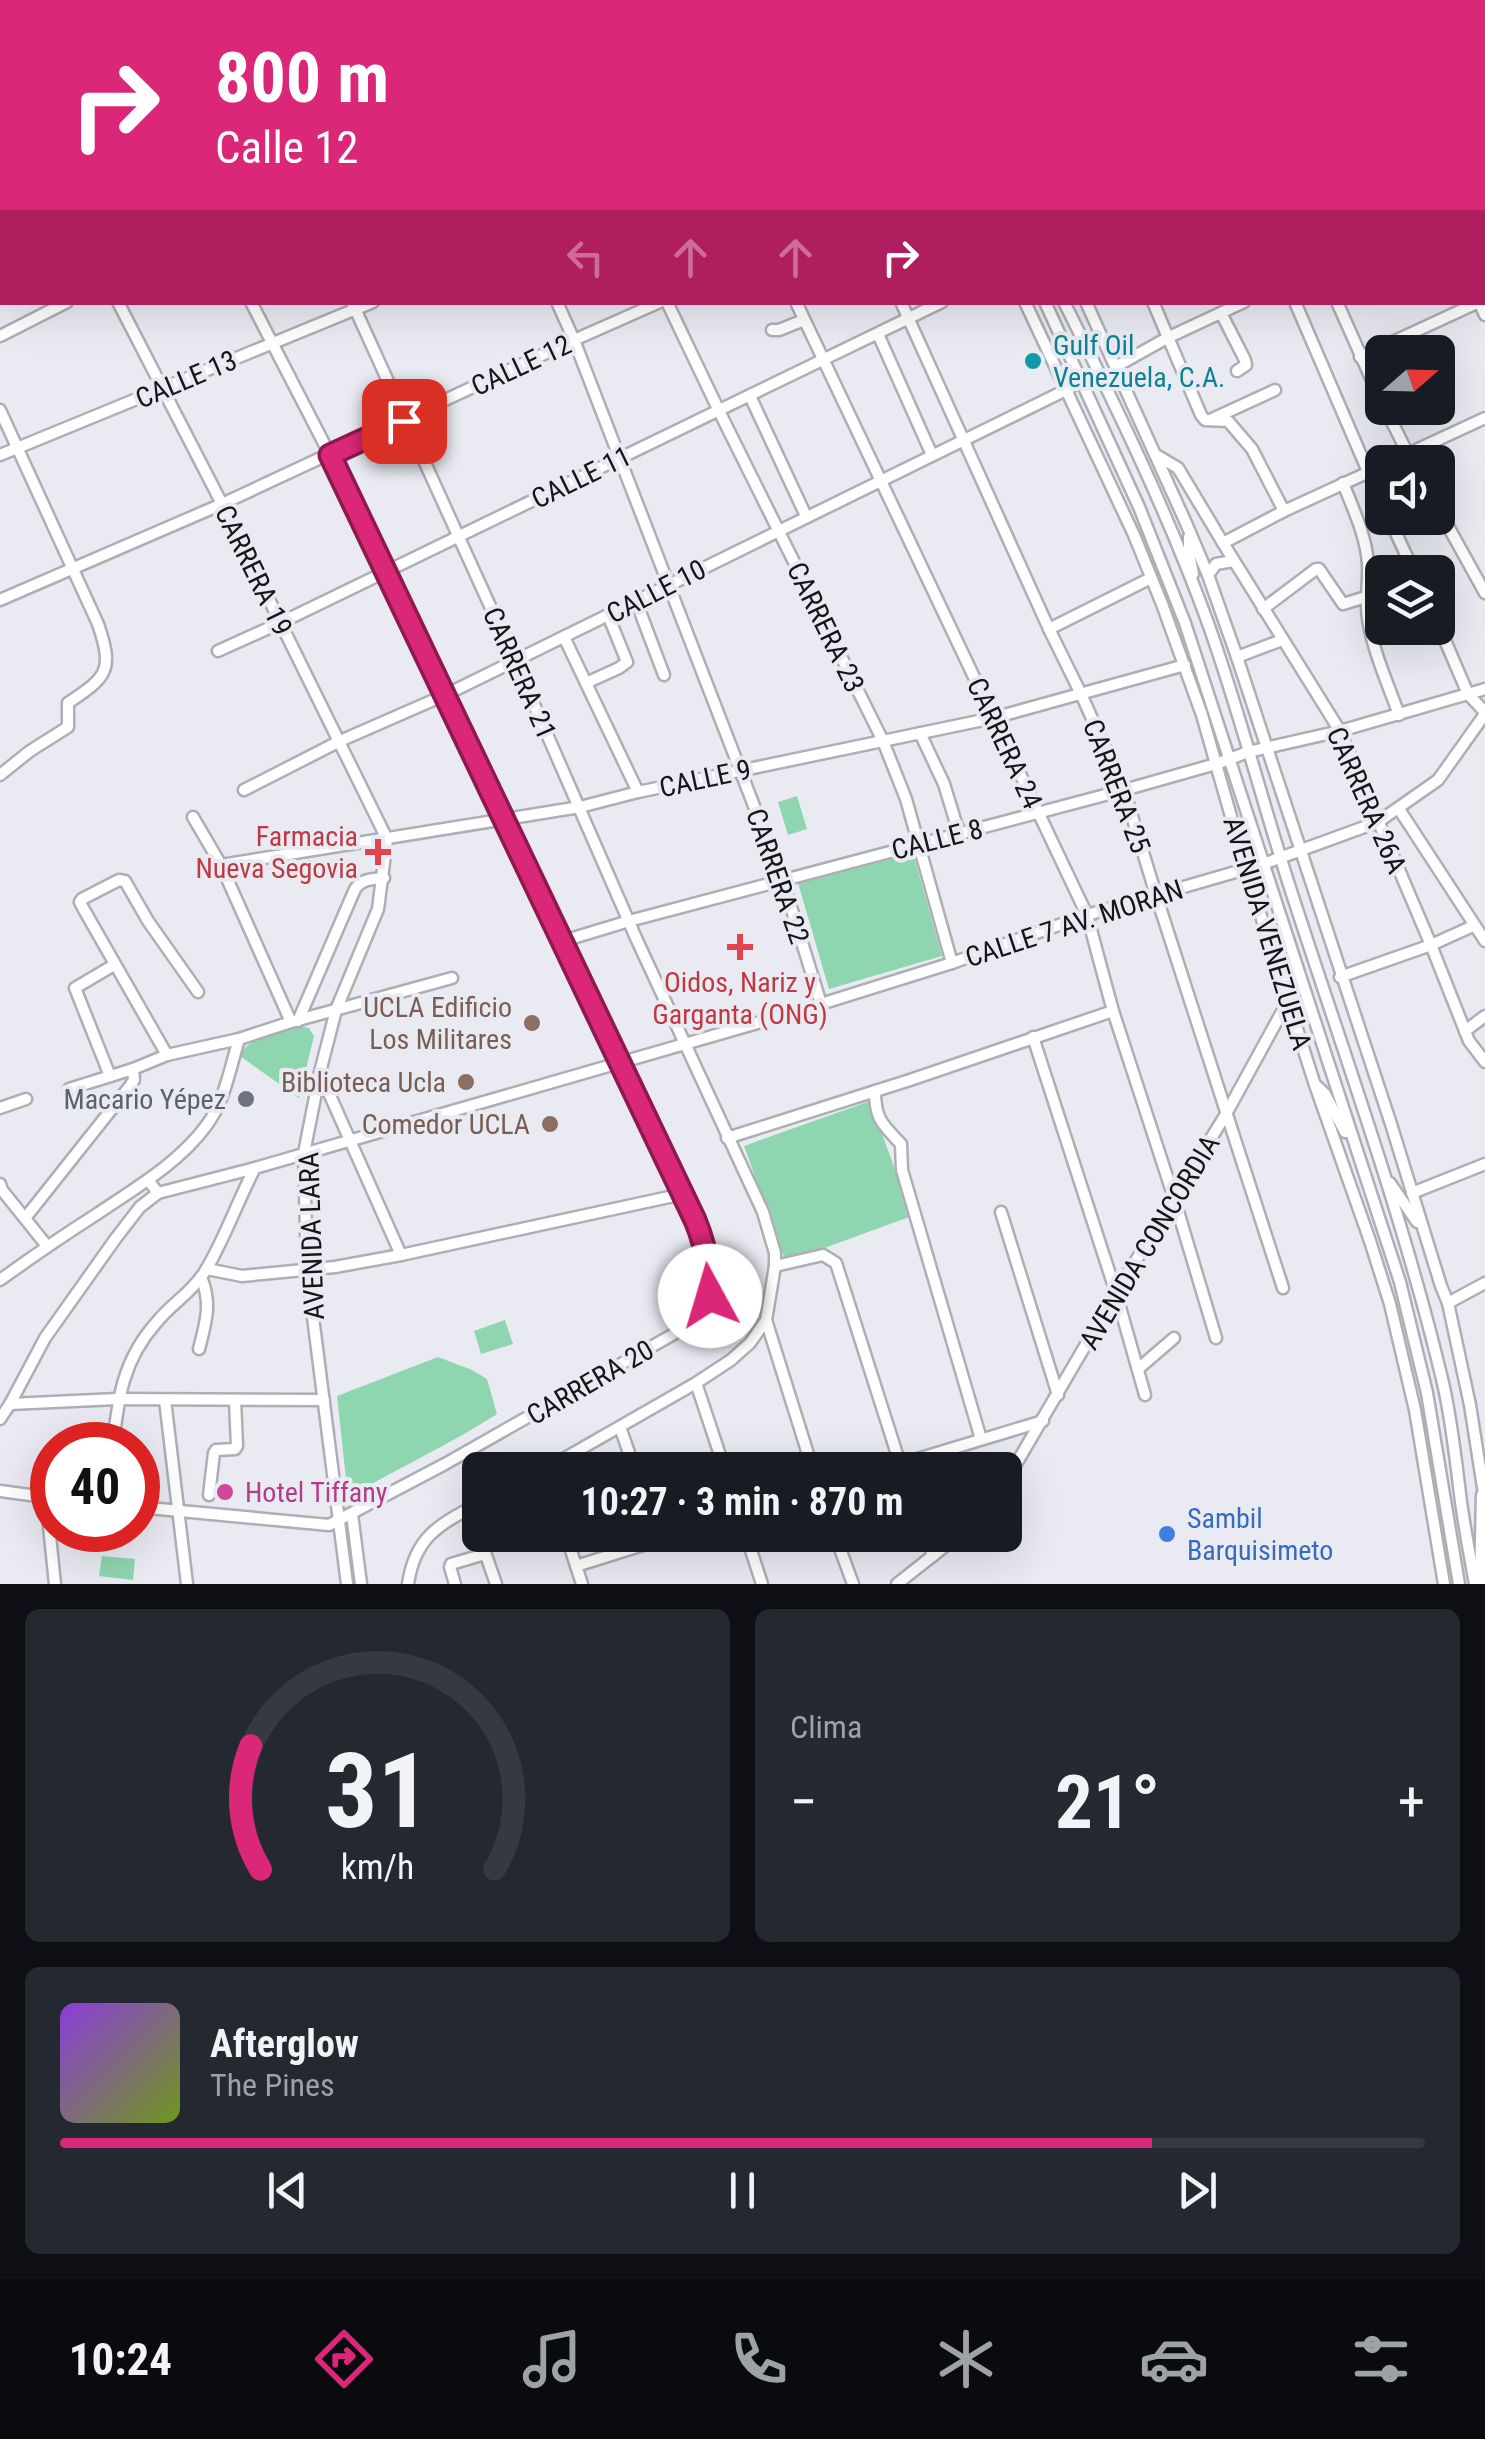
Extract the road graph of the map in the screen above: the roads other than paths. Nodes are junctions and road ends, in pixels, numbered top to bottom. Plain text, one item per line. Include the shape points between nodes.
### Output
1 (60, 305) edge
2 (120, 305) edge
3 (253, 305) edge
4 (558, 305) edge
5 (657, 305) edge
6 (666, 305) edge
7 (797, 305) edge
8 (902, 305) edge
9 (936, 305) edge
10 (1026, 305) edge
11 (1046, 305) edge
12 (1065, 305) edge
13 (1087, 305) edge
14 (1153, 305) edge
15 (1296, 305) edge
16 (1338, 305) edge
17 (1473, 305) edge
18 (354, 306) edge
19 (1227, 308) edge
20 (908, 319) junction
21 (804, 320) junction
22 (772, 330) dead end
23 (878, 334) junction
24 (0, 336) edge
25 (1167, 338) junction
26 (574, 340) junction
27 (1064, 342) junction
28 (272, 343) junction
29 (1360, 357) junction
30 (824, 360) junction
31 (1117, 366) junction
32 (1365, 367) edge
33 (1237, 371) dead end
34 (162, 389) junction
35 (1066, 390) junction
36 (1274, 390) dead end
37 (750, 396) junction
38 (0, 410) edge
39 (719, 412) junction
40 (1485, 418) edge
41 (1210, 420) junction
42 (404, 421) junction
43 (963, 440) junction
44 (1434, 445) edge
45 (17, 449) junction
46 (0, 455) edge
47 (330, 455) junction
48 (1156, 455) junction
49 (932, 456) junction
50 (619, 457) junction
51 (1365, 466) edge
52 (1365, 474) edge
53 (880, 480) junction
54 (1343, 482) junction
55 (222, 504) junction
56 (1284, 510) junction
57 (806, 516) junction
58 (778, 531) junction
59 (1190, 532) junction
60 (1453, 535) edge
61 (459, 536) junction
62 (1225, 546) junction
63 (1366, 555) edge
64 (1233, 561) junction
65 (72, 568) junction
66 (385, 571) junction
67 (1208, 575) junction
68 (1151, 578) junction
69 (669, 584) junction
70 (1485, 593) edge
71 (1365, 597) edge
72 (0, 600) edge
73 (1198, 600) junction
74 (636, 601) junction
75 (1262, 609) junction
76 (608, 615) junction
77 (280, 624) junction
78 (1048, 629) junction
79 (564, 637) junction
80 (1282, 640) junction
81 (1376, 645) edge
82 (1447, 645) edge
83 (218, 651) dead end
84 (1237, 657) junction
85 (515, 661) junction
86 (1185, 666) junction
87 (664, 675) dead end
88 (586, 683) junction
89 (1485, 689) edge
90 (1081, 694) junction
91 (1468, 694) junction
92 (445, 695) junction
93 (1485, 713) edge
94 (1399, 715) junction
95 (993, 718) junction
96 (1340, 731) junction
97 (920, 733) junction
98 (882, 741) junction
99 (340, 742) junction
100 (1268, 748) junction
101 (1248, 752) junction
102 (1230, 759) junction
103 (1216, 764) junction
104 (740, 771) junction
105 (0, 775) edge
106 (244, 790) dead end
107 (1124, 790) junction
108 (638, 792) junction
109 (580, 807) junction
110 (1399, 809) junction
111 (1038, 812) junction
112 (193, 817) dead end
113 (505, 820) junction
114 (1378, 822) junction
115 (959, 833) junction
116 (387, 839) junction
117 (918, 843) junction
118 (1299, 851) junction
119 (1280, 857) junction
120 (1264, 864) junction
121 (221, 865) junction
122 (1246, 869) junction
123 (384, 878) junction
124 (783, 881) junction
125 (1156, 895) junction
126 (1087, 915) junction
127 (629, 921) junction
128 (1473, 926) junction
129 (1484, 939) edge
130 (563, 941) junction
131 (1431, 945) junction
132 (952, 963) junction
133 (114, 965) junction
134 (1340, 977) junction
135 (452, 978) dead end
136 (198, 992) dead end
137 (1289, 998) junction
138 (821, 1004) junction
139 (336, 1010) junction
140 (1113, 1011) junction
141 (1485, 1016) edge
142 (294, 1022) junction
143 (1466, 1031) junction
144 (1034, 1037) junction
145 (239, 1039) junction
146 (686, 1045) junction
147 (166, 1056) junction
148 (1485, 1062) edge
149 (622, 1064) junction
150 (133, 1069) junction
151 (320, 1072) junction
152 (110, 1076) junction
153 (1314, 1082) junction
154 (69, 1089) dead end
155 (875, 1090) junction
156 (26, 1100) dead end
157 (0, 1108) edge
158 (1226, 1114) junction
159 (727, 1138) junction
160 (350, 1141) junction
161 (304, 1153) junction
162 (1359, 1157) junction
163 (1379, 1164) junction
164 (1485, 1164) edge
165 (255, 1168) junction
166 (148, 1180) junction
167 (1, 1189) edge
168 (1412, 1193) junction
169 (158, 1194) junction
170 (682, 1194) junction
171 (1174, 1198) junction
172 (1001, 1212) dead end
173 (26, 1217) junction
174 (1425, 1236) junction
175 (48, 1246) junction
176 (401, 1256) junction
177 (775, 1266) junction
178 (306, 1270) junction
179 (204, 1273) junction
180 (0, 1280) edge
181 (1485, 1283) edge
182 (1283, 1288) dead end
183 (1116, 1293) junction
184 (1448, 1302) junction
185 (766, 1320) junction
186 (1174, 1338) dead end
187 (1216, 1338) dead end
188 (199, 1348) dead end
189 (1138, 1369) junction
190 (696, 1383) junction
191 (1058, 1395) junction
192 (1145, 1395) dead end
193 (118, 1400) junction
194 (165, 1400) junction
195 (235, 1400) junction
196 (324, 1400) junction
197 (10, 1404) junction
198 (0, 1418) edge
199 (1042, 1421) junction
200 (116, 1422) edge
201 (620, 1427) junction
202 (981, 1440) junction
203 (576, 1452) edge
204 (629, 1452) edge
205 (719, 1452) edge
206 (807, 1452) edge
207 (896, 1452) edge
208 (945, 1452) edge
209 (1022, 1455) edge
210 (1482, 1484) junction
211 (0, 1492) edge
212 (209, 1495) dead end
213 (30, 1496) edge
214 (1485, 1500) edge
215 (160, 1508) edge
216 (179, 1510) junction
217 (1447, 1510) junction
218 (462, 1512) edge
219 (352, 1514) junction
220 (338, 1522) junction
221 (53, 1552) edge
222 (571, 1552) edge
223 (616, 1552) edge
224 (752, 1552) edge
225 (841, 1552) edge
226 (932, 1552) edge
227 (939, 1552) edge
228 (485, 1554) joint
229 (934, 1556) junction
230 (576, 1566) junction
231 (55, 1584) edge
232 (188, 1584) edge
233 (347, 1584) edge
234 (361, 1584) edge
235 (408, 1584) edge
236 (455, 1584) edge
237 (496, 1584) edge
238 (582, 1584) edge
239 (762, 1584) edge
240 (853, 1584) edge
241 (896, 1584) edge
242 (1445, 1584) edge
243 (1460, 1584) edge
244 (1478, 1584) edge

1 - 24 street
2 - 34 street, CARRERA 19
3 - 28 street, CARRERA 20
4 - 26 street, CARRERA 22
5 - 26 street, CALLE 12
6 - 39 street, CARRERA 23
7 - 21 street, CARRERA 24
8 - 20 street, CARRERA 25
9 - 20 street, CALLE 11
10 - 35 street, AVENIDA VENEZUELA
11 - 27 street, AVENIDA VENEZUELA
12 - 73 street, AVENIDA VENEZUELA
13 - 31 street, AVENIDA VENEZUELA
14 - 25 street
15 - 51 street
16 - 29 street
17 - 29 street
18 - 28 street, CALLE 13
18 - 42 street, CARRERA 21
19 - 25 street
19 - 33 street via 1246,365
20 - 23 street, CALLE 11
20 - 43 street, CARRERA 25
21 - 22 street
21 - 30 street, CARRERA 24
23 - 30 street, CALLE 11
23 - 49 street
25 - 31 street
25 - 41 street via 1201,415
26 - 42 street, CALLE 12
26 - 50 street, CARRERA 22
27 - 35 street via 1074,379
27 - 102 street, AVENIDA VENEZUELA via 1139,506
28 - 34 street, CALLE 13
28 - 47 street, CARRERA 20
29 - 32 street
30 - 37 street, CALLE 11
30 - 53 street, CARRERA 24
31 - 48 street, AVENIDA VENEZUELA
34 - 45 street, CALLE 13
34 - 55 street, CARRERA 19
35 - 43 street, CALLE 10
35 - 68 street, AVENIDA VENEZUELA
36 - 41 street
37 - 39 street, CALLE 11
37 - 57 street
38 - 45 street
39 - 50 street, CALLE 11
39 - 58 street, CARRERA 23
40 - 44 street
41 - 56 street via 1229,422 1247,441
42 - 47 street, CALLE 12
42 - 61 street, CARRERA 21
43 - 49 street, CALLE 10
43 - 78 street, CARRERA 25
45 - 46 street, CALLE 13
45 - 65 street
47 - 55 street, CALLE 12
47 - 66 street, CARRERA 20
48 - 59 street, AVENIDA VENEZUELA
48 - 62 street, CARRERA 26A via 1178,468
49 - 53 street, CALLE 10
50 - 61 street, CALLE 11
50 - 69 street, CARRERA 22
52 - 54 street
53 - 57 street, CALLE 10
53 - 95 street, CARRERA 24
54 - 56 street
54 - 63 street
55 - 65 street, CALLE 12
55 - 77 street, CARRERA 19
56 - 62 street
57 - 58 street, CALLE 10
58 - 69 street, CALLE 10
58 - 98 street, CARRERA 23
59 - 67 street, AVENIDA VENEZUELA
59 - 73 street
60 - 70 street
61 - 66 street, CALLE 11
61 - 85 street, CARRERA 21
62 - 64 street, CARRERA 26A
64 - 67 street via 1216,564
64 - 75 street, CARRERA 26A
65 - 72 street, CALLE 12
65 - 105 street via 103,639 104,674 68,704 68,727
66 - 77 street, CALLE 11
66 - 92 street, CARRERA 20
67 - 84 street, AVENIDA VENEZUELA
68 - 78 street
68 - 86 street, AVENIDA VENEZUELA
69 - 74 street, CALLE 10
69 - 104 street, CARRERA 22
71 - 75 street via 1343,604 1316,569
73 - 101 street, AVENIDA VENEZUELA
74 - 76 street, CALLE 10
74 - 87 street
75 - 80 street, CARRERA 26A
76 - 79 street, CALLE 10
76 - 88 street via 627,662
77 - 83 street, CALLE 11
77 - 99 street, CARRERA 19
78 - 90 street, CARRERA 25
79 - 85 street, CALLE 10
79 - 88 street
80 - 84 street
80 - 96 street, CARRERA 26A
81 - 94 street
82 - 91 street
84 - 100 street, AVENIDA VENEZUELA
85 - 92 street, CALLE 10
85 - 109 street, CARRERA 21
86 - 90 street, CALLE 9
86 - 103 street, AVENIDA VENEZUELA
88 - 108 street
89 - 91 street, CALLE 8
90 - 95 street, CALLE 9
90 - 107 street, CARRERA 25
91 - 93 street
91 - 94 street, CALLE 8
92 - 99 street, CALLE 10
92 - 113 street, CARRERA 20
93 - 110 street, CALLE 7 AV. MORAN via 1438,780
94 - 96 street, CALLE 8
95 - 97 street, CALLE 9
95 - 111 street, CARRERA 24
96 - 100 street, CALLE 8
96 - 114 street, CARRERA 26A
97 - 98 street, CALLE 9
97 - 115 street
98 - 104 street, CALLE 9
98 - 117 street, CARRERA 23
99 - 106 street, CALLE 10
99 - 116 street, CARRERA 19
100 - 101 street, CALLE 8
100 - 118 street, AVENIDA VENEZUELA
101 - 102 street, CALLE 8
101 - 119 street, AVENIDA VENEZUELA
102 - 103 street, CALLE 8
102 - 120 street, AVENIDA VENEZUELA
103 - 107 street, CALLE 8
103 - 122 street, AVENIDA VENEZUELA
104 - 108 street, CALLE 9
104 - 124 street, CARRERA 22
107 - 111 street, CALLE 8
107 - 125 street, CARRERA 25
108 - 109 street, CALLE 9
109 - 113 street, CALLE 9
109 - 127 street, CARRERA 21
110 - 114 street, CALLE 7 AV. MORAN
110 - 128 street
111 - 115 street, CALLE 8
111 - 126 street, CARRERA 24
112 - 121 street
113 - 116 street, CALLE 9
113 - 130 street, CARRERA 20
114 - 118 street, CALLE 7 AV. MORAN
114 - 131 street, CARRERA 26A
115 - 117 street, CALLE 8
116 - 121 street, CALLE 9
116 - 123 street, AVENIDA LARA
117 - 124 street, CALLE 8
117 - 132 street, CARRERA 23
118 - 119 street, CALLE 7 AV. MORAN
118 - 134 street, AVENIDA VENEZUELA
119 - 120 street, CALLE 7 AV. MORAN
119 - 163 street, AVENIDA VENEZUELA
120 - 122 street, CALLE 7 AV. MORAN
120 - 162 street, AVENIDA VENEZUELA
121 - 142 street
122 - 125 street, CALLE 7 AV. MORAN
122 - 137 street, AVENIDA VENEZUELA
123 - 139 street, AVENIDA LARA
123 - 142 street via 359,883
124 - 127 street, CALLE 8
124 - 138 street, CARRERA 22
125 - 126 street, CALLE 7 AV. MORAN
125 - 158 street, CARRERA 25
126 - 132 street, CALLE 7 AV. MORAN
126 - 140 street, CARRERA 24
127 - 130 street, CALLE 8
127 - 146 street, CARRERA 21
128 - 129 street
128 - 131 street
130 - 149 street, CARRERA 20
131 - 134 street
131 - 143 street, CARRERA 26A
132 - 138 street, CALLE 7 AV. MORAN
133 - 136 street via 80,902 119,880
133 - 147 street
133 - 152 street via 75,988
134 - 168 street, AVENIDA VENEZUELA
135 - 139 street
137 - 153 street, AVENIDA VENEZUELA
137 - 158 street, AVENIDA CONCORDIA
138 - 146 street, CALLE 7 AV. MORAN
139 - 142 street
139 - 151 street, AVENIDA LARA
140 - 144 street
140 - 171 street, CARRERA 24
141 - 143 street
142 - 145 street
143 - 148 street, CARRERA 26A
144 - 155 street
144 - 183 street
145 - 147 street
145 - 166 street via 208,1125
146 - 149 street, CALLE 7 AV. MORAN
146 - 159 street, CARRERA 21
147 - 150 street
149 - 160 street, CALLE 7 AV. MORAN
149 - 170 street, CARRERA 20
150 - 152 street
150 - 173 street via 130,1086
151 - 160 street
151 - 161 street, AVENIDA LARA
152 - 154 street
153 - 162 street
153 - 242 street, AVENIDA VENEZUELA via 1402,1351
155 - 159 street
155 - 202 street via 878,1118 901,1144 902,1170
156 - 157 street
158 - 171 street, AVENIDA CONCORDIA
158 - 182 street, CARRERA 25
159 - 177 street, CARRERA 21 via 763,1212
160 - 161 street, CALLE 7 AV. MORAN
160 - 176 street
161 - 165 street, CALLE 7 AV. MORAN
161 - 178 street, AVENIDA LARA
162 - 217 street, AVENIDA VENEZUELA via 1414,1338
163 - 174 street
163 - 244 street, AVENIDA VENEZUELA via 1444,1387
164 - 168 street
165 - 169 street, CALLE 7 AV. MORAN
165 - 179 street
166 - 169 street
166 - 175 street
167 - 173 street
168 - 174 street, AVENIDA VENEZUELA
169 - 197 street via 140,1207 45,1338
170 - 176 street
170 - 219 street, CARRERA 20 via 710,1271 710,1296 695,1319
171 - 183 street, AVENIDA CONCORDIA
171 - 187 street, CARRERA 24
172 - 191 street
173 - 175 street
174 - 184 street, AVENIDA VENEZUELA
175 - 180 street
176 - 178 street
177 - 185 street
177 - 207 street via 823,1255 836,1263
178 - 179 street
178 - 196 street, AVENIDA LARA
179 - 188 street via 209,1300
179 - 193 street via 138,1347
181 - 184 street
183 - 189 street
183 - 191 street, AVENIDA CONCORDIA
184 - 210 street, AVENIDA VENEZUELA
185 - 190 street via 741,1352
185 - 206 street
186 - 189 street
189 - 192 street
190 - 201 street
190 - 205 street
191 - 199 street, AVENIDA CONCORDIA
193 - 194 street
193 - 197 street
193 - 200 street
194 - 195 street
194 - 216 street
195 - 196 street
195 - 212 street via 237,1446 214,1453
196 - 220 street, AVENIDA LARA
197 - 198 street
199 - 202 street
199 - 209 street, AVENIDA CONCORDIA
201 - 203 street
201 - 204 street
202 - 208 street
210 - 214 street, AVENIDA VENEZUELA
210 - 244 street
211 - 213 street
215 - 216 street
216 - 220 street
216 - 232 street
217 - 242 street
217 - 243 street, AVENIDA VENEZUELA
218 - 235 street via 420,1546
219 - 220 street, CARRERA 20
219 - 234 street
220 - 233 street, AVENIDA LARA
221 - 231 street
222 - 230 street
223 - 230 street
224 - 239 street
225 - 240 street
226 - 229 street
227 - 229 street
228 - 236 street via 452,1564
228 - 237 street
229 - 241 street
230 - 238 street

